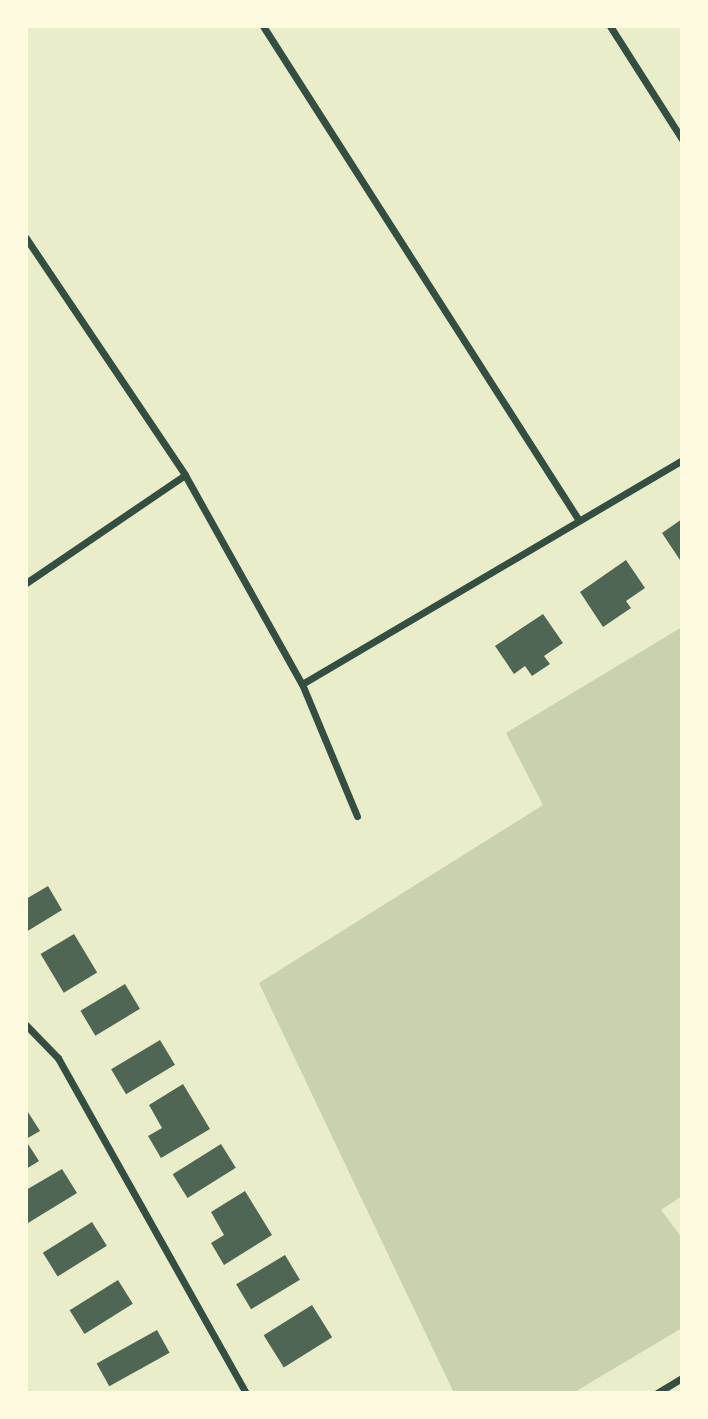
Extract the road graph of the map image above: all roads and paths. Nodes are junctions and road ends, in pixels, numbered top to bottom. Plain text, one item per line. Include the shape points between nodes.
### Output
1 (263, 26) edge
2 (610, 26) edge
3 (682, 139) edge
4 (26, 238) edge
5 (682, 460) edge
6 (186, 475) junction
7 (578, 519) junction
8 (26, 583) edge
9 (302, 684) junction
10 (357, 816) dead end
11 (26, 1025) edge
12 (682, 1378) edge
13 (246, 1393) edge
14 (657, 1393) edge

1 - 7 street
2 - 3 street
4 - 6 street
5 - 7 street
6 - 8 street
6 - 9 street
7 - 9 street
9 - 10 street
11 - 13 street via 58,1058
12 - 14 street

